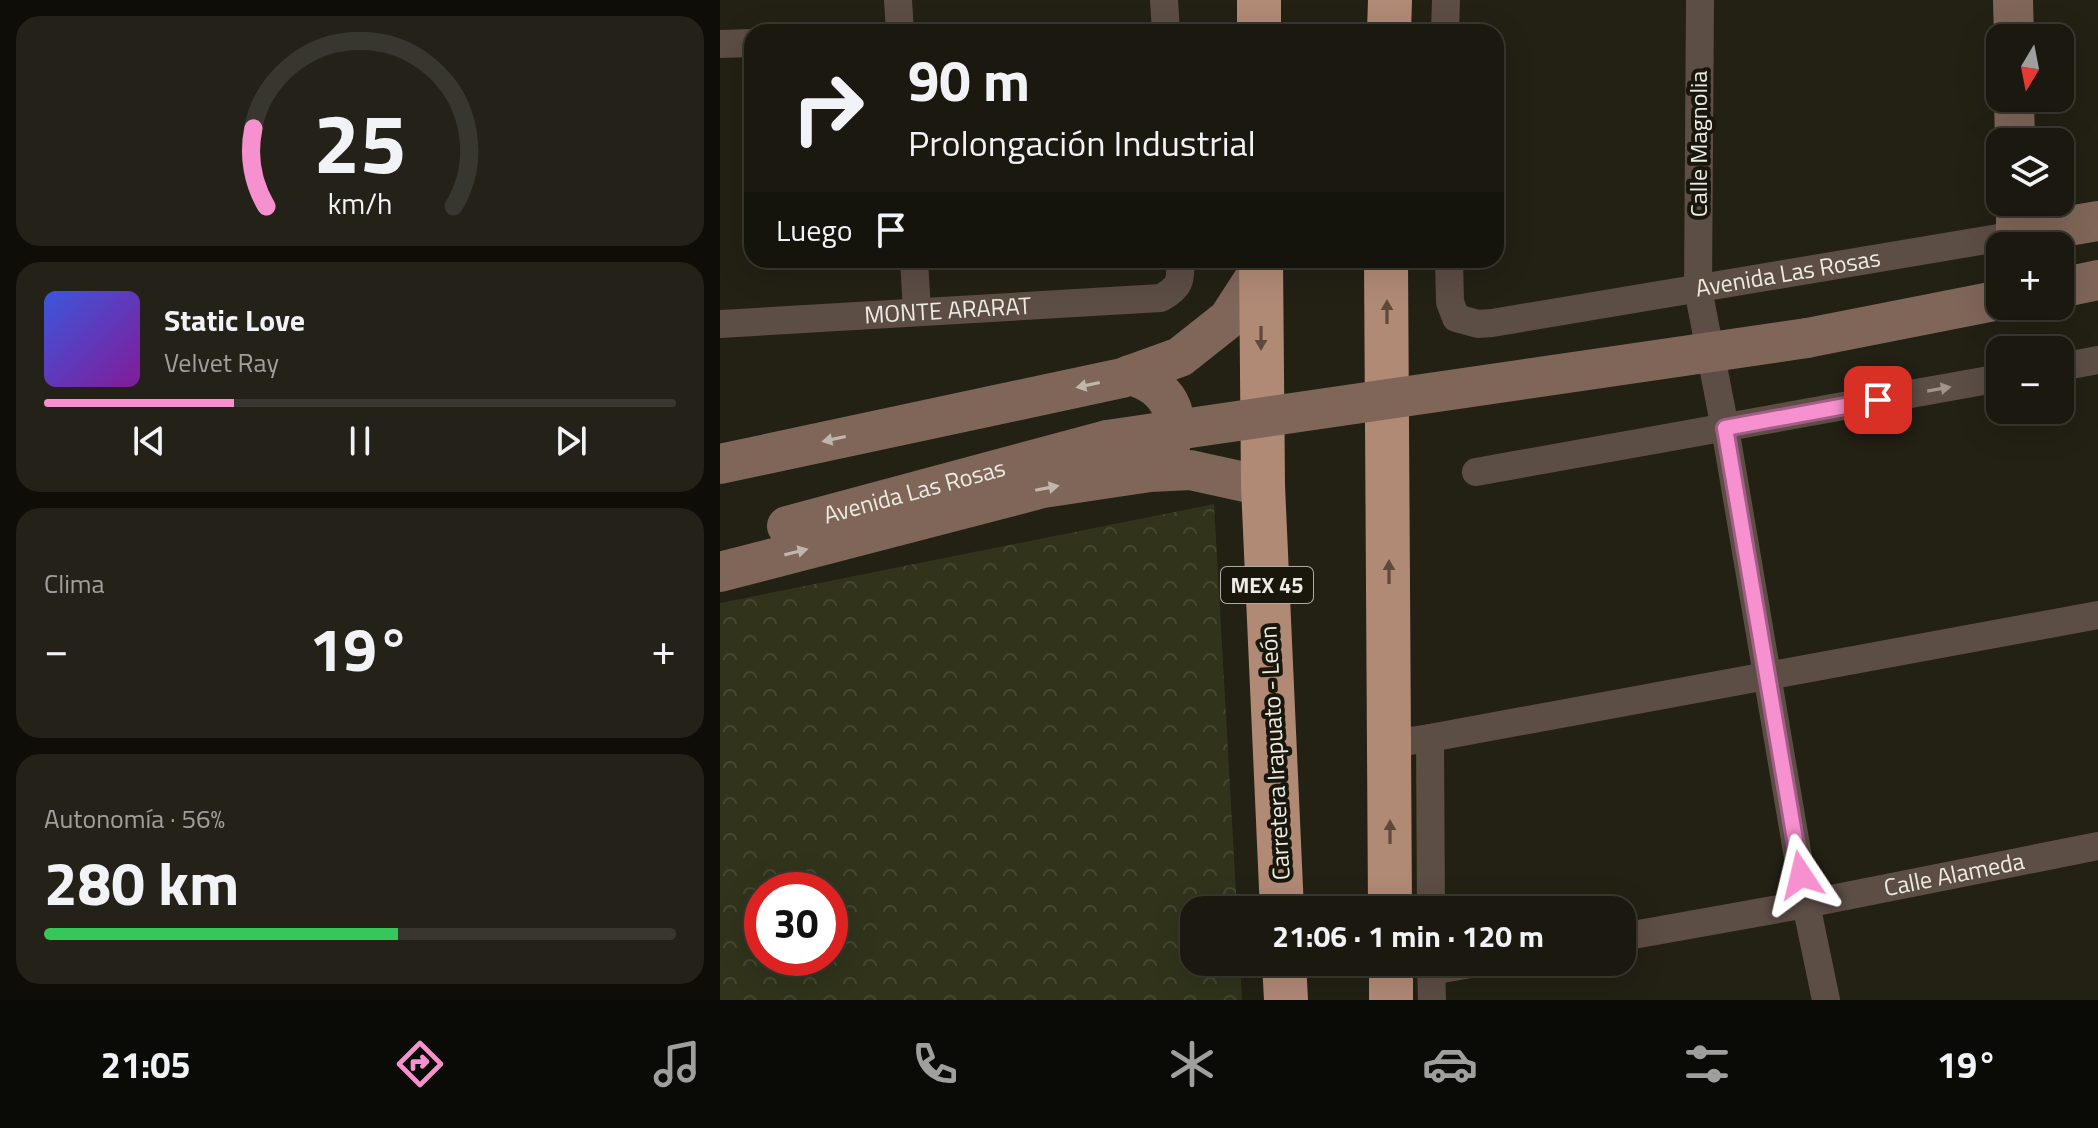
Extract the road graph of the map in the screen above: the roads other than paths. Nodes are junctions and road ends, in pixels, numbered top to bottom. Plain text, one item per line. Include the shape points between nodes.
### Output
1 (898, 0) edge
2 (1164, 0) edge
3 (1259, 0) edge
4 (1388, 0) edge
5 (1446, 0) edge
6 (1700, 0) edge
7 (2013, 0) edge
8 (900, 24) edge
9 (1166, 24) edge
10 (1259, 24) edge
11 (1387, 24) edge
12 (1445, 24) edge
13 (2014, 24) edge
14 (744, 43) edge
15 (720, 44) edge
16 (2016, 219) edge
17 (2098, 221) edge
18 (914, 268) edge
19 (1180, 268) edge
20 (1259, 268) edge
21 (1261, 268) edge
22 (1386, 268) edge
23 (1449, 268) edge
24 (2098, 280) edge
25 (2074, 285) edge
26 (1698, 289) junction
27 (1986, 303) edge
28 (917, 311) junction
29 (720, 324) edge
30 (2098, 360) edge
31 (2074, 364) edge
32 (1130, 375) junction
33 (1986, 381) edge
34 (1725, 428) junction
35 (720, 464) edge
36 (1150, 472) junction
37 (1476, 472) dead end
38 (1263, 486) junction
39 (720, 544) edge
40 (720, 572) edge
41 (2098, 615) edge
42 (1768, 676) junction
43 (1410, 741) junction
44 (2098, 846) edge
45 (1281, 896) edge
46 (1392, 896) edge
47 (1429, 896) edge
48 (1806, 904) junction
49 (1636, 934) edge
50 (1285, 976) edge
51 (1409, 976) edge
52 (1422, 976) edge
53 (1286, 1000) edge
54 (1391, 1000) edge
55 (1432, 1000) edge
56 (1826, 1000) edge

1 - 8 street
2 - 9 street
3 - 10 highway
4 - 11 highway
5 - 12 street
6 - 26 street, Calle Magnolia
7 - 13 street
14 - 15 street
16 - 17 street, Avenida Las Rosas
16 - 26 street, Avenida Las Rosas
18 - 28 street
19 - 28 street, MONTE ARARAT via 1174,291 1161,298
20 - 32 street via 1228,319 1180,357
21 -> 38 highway, Carretera Irapuato - León / MEX 45
43 -> 22 highway
23 - 26 street, Avenida Las Rosas via 1456,318 1478,324
24 - 25 street
26 - 34 street, Calle Magnolia
27 - 39 street, Avenida Las Rosas, bridge via 1807,338 1107,440
28 - 29 street, MONTE ARARAT
30 - 31 street
32 -> 35 street
32 - 36 street via 1158,389 1174,416 1171,448
34 -> 33 street
34 - 37 street
34 - 42 street, Calle Magnolia
36 - 38 street via 1190,470
40 -> 36 street via 1043,488
38 - 45 highway, Carretera Irapuato - León / MEX 45
41 - 42 street
42 - 43 street
42 - 48 street, Calle Magnolia
46 -> 43 highway
43 - 47 street
44 - 48 street, Calle Alameda
48 - 49 street, Calle Alameda
48 - 56 street, Calle Magnolia
50 - 53 highway
51 - 54 highway
52 - 55 street

